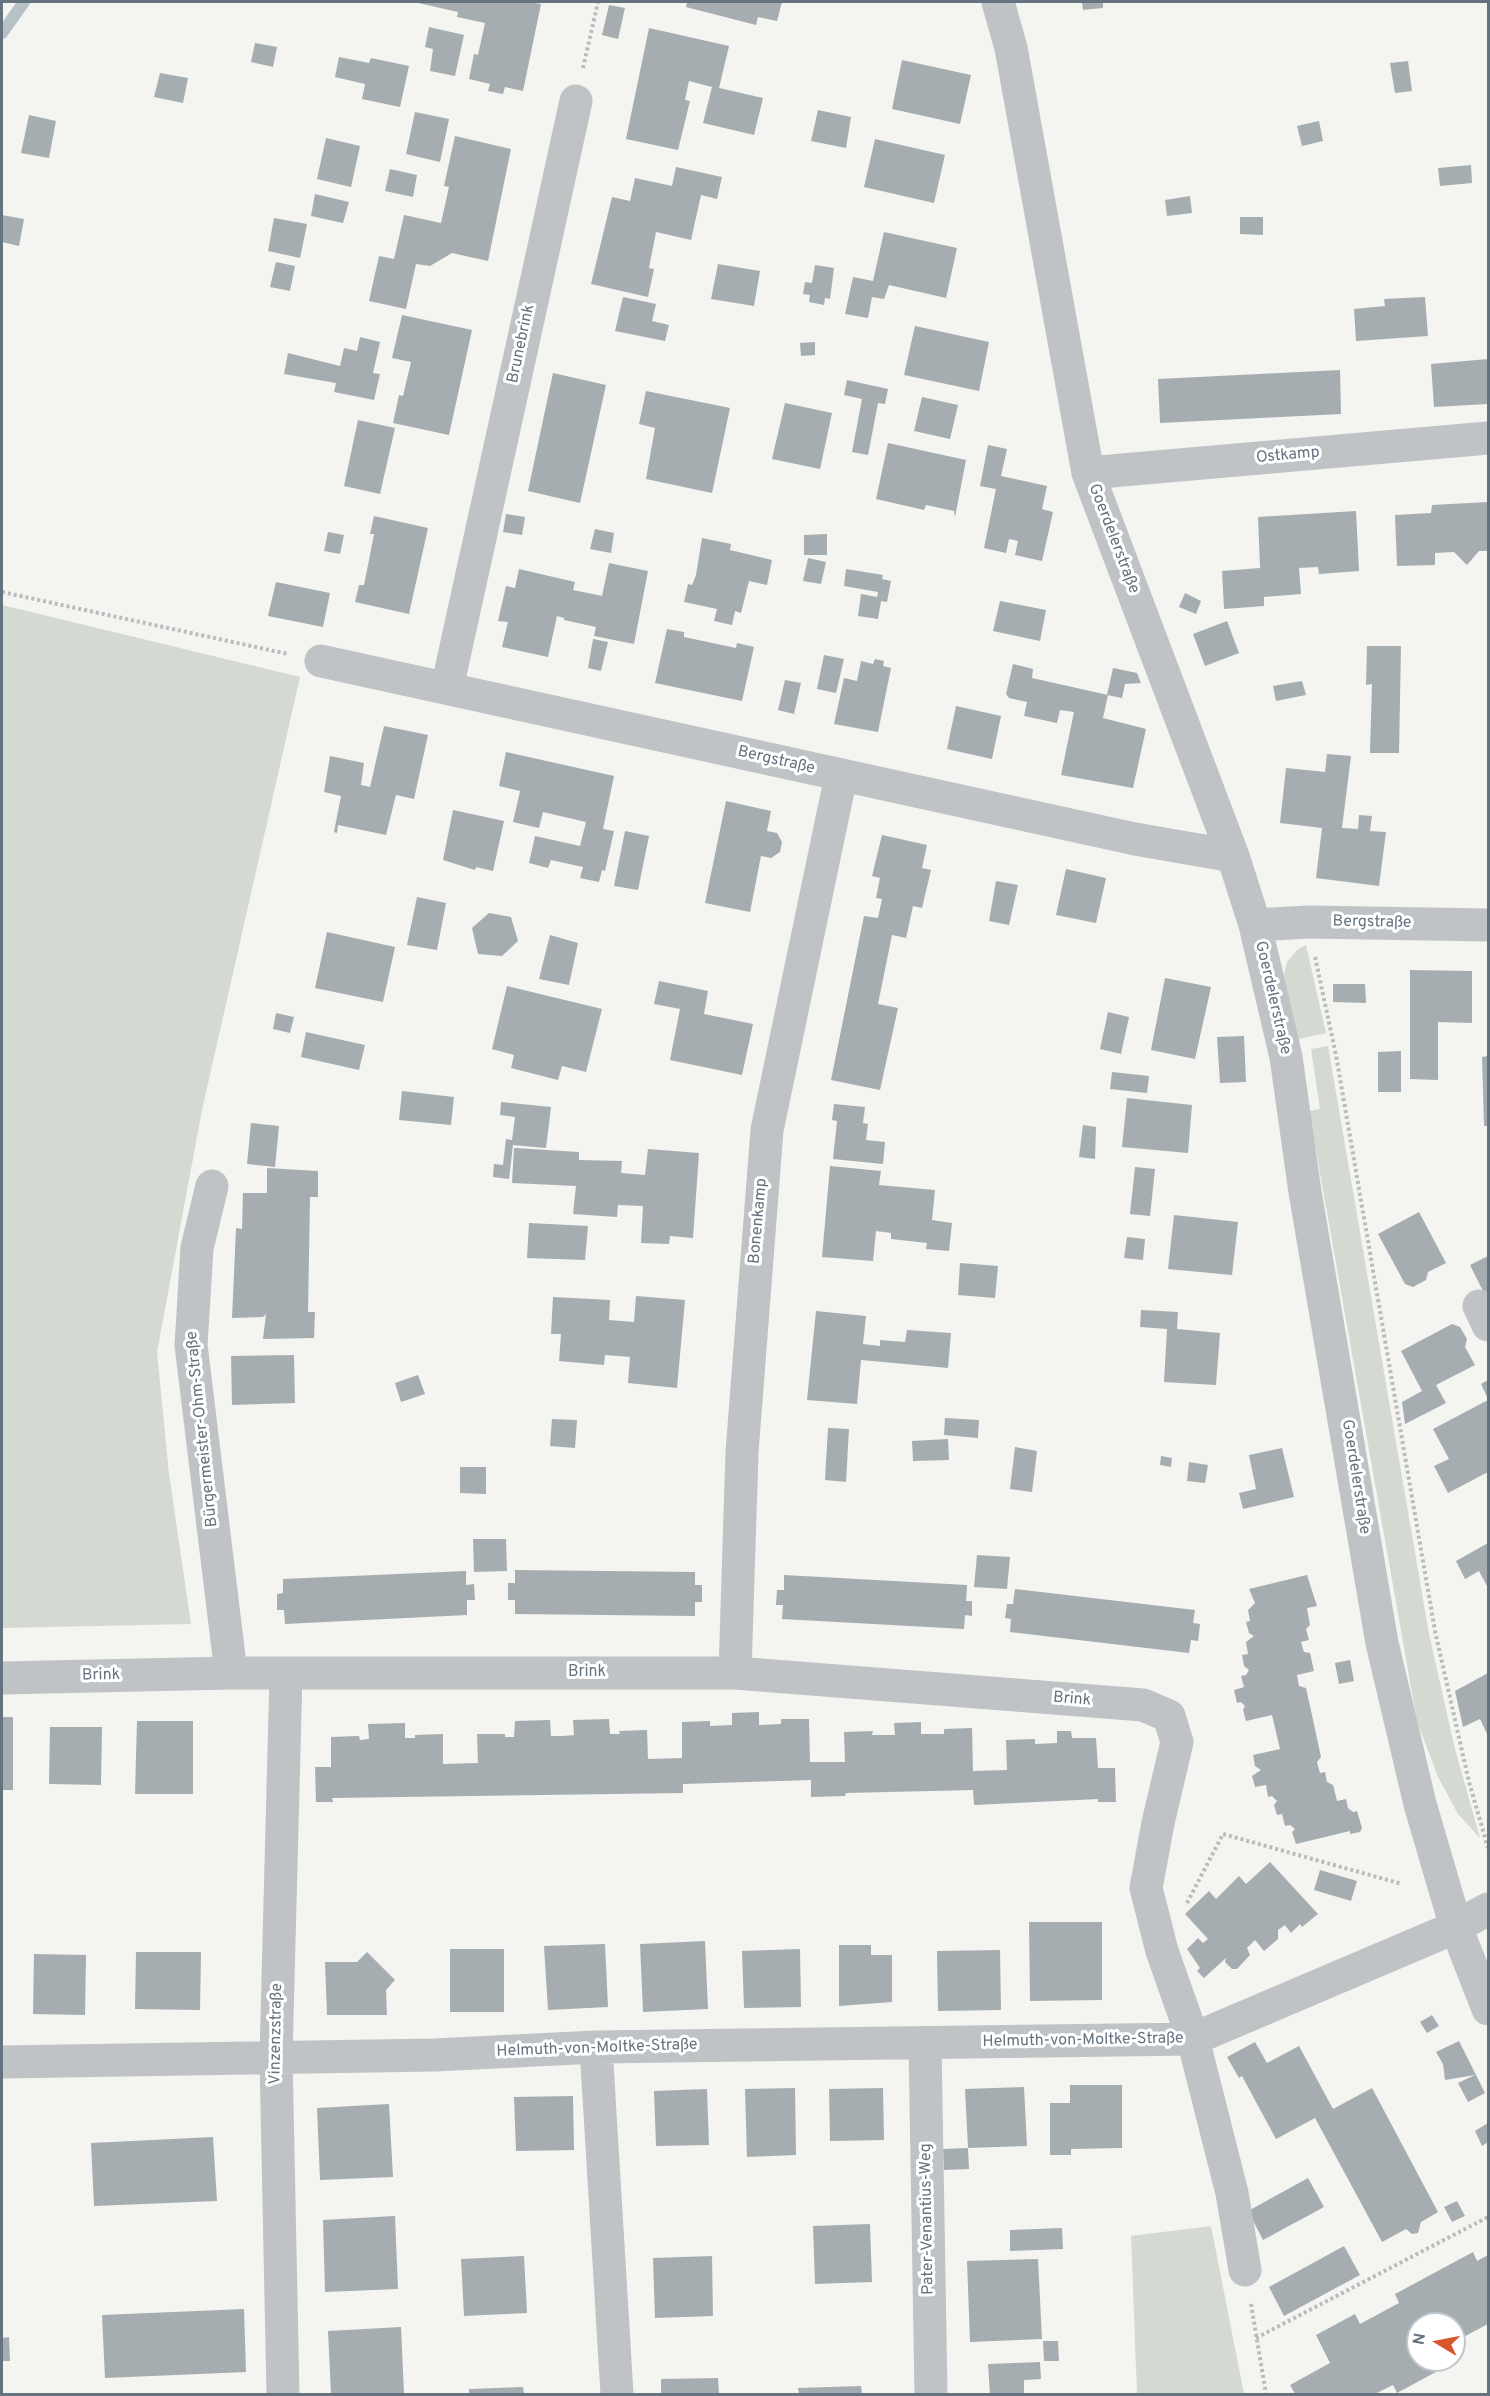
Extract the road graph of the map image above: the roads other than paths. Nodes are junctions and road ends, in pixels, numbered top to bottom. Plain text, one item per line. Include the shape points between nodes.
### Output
1 (999, 2) edge
2 (576, 101) road end
3 (1488, 438) edge
4 (1088, 473) junction
5 (321, 661) road end
6 (447, 688) junction
7 (841, 776) junction
8 (1233, 856) junction
9 (1255, 926) junction
10 (1488, 926) edge
11 (212, 1186) dead end
12 (231, 1673) junction
13 (735, 1673) junction
14 (285, 1674) junction
15 (2, 1677) edge
16 (1168, 1716) joint
17 (1488, 1909) edge
18 (1456, 1927) junction
19 (1488, 2009) edge
20 (1193, 2039) junction
21 (925, 2044) junction
22 (596, 2048) junction
23 (276, 2056) junction
24 (2, 2062) edge
25 (1245, 2270) road end
26 (284, 2394) edge
27 (617, 2394) edge
28 (931, 2394) edge

1 - 4 street, Goerdelerstraße via 1011,48
2 - 6 street, Brunebrink
3 - 4 street, Ostkamp
4 - 8 street, Goerdelerstraße
5 - 6 street, Bergstraße
6 - 7 street, Bergstraße
7 - 8 street, Bergstraße
7 - 13 street, Bonenkamp via 766,1130 742,1452
8 - 9 street, Goerdelerstraße
9 - 10 street, Bergstraße via 1308,922
9 - 18 street, Goerdelerstraße via 1286,1057 1305,1192 1382,1643 1420,1804
11 - 12 street, Bürgermeister-Ohm-Straße via 197,1248 191,1345
12 - 14 street, Brink
12 - 15 street, Brink
13 - 14 street, Brink
13 - 16 street, Brink via 1143,1705
14 - 23 street, Vinzenzstraße
16 - 20 street, Helmuth-von-Moltke-Straße via 1177,1742 1146,1888 1162,1952
17 - 18 street, Helmuth-von-Moltke-Straße
18 - 19 street, Goerdelerstraße
18 - 20 street, Helmuth-von-Moltke-Straße
20 - 21 street, Helmuth-von-Moltke-Straße
20 - 25 street via 1232,2193
21 - 22 street, Helmuth-von-Moltke-Straße
21 - 28 street, Pater-Venantius-Weg
22 - 23 street, Helmuth-von-Moltke-Straße
22 - 27 street
23 - 24 street, Helmuth-von-Moltke-Straße
23 - 26 street, Vinzenzstraße

